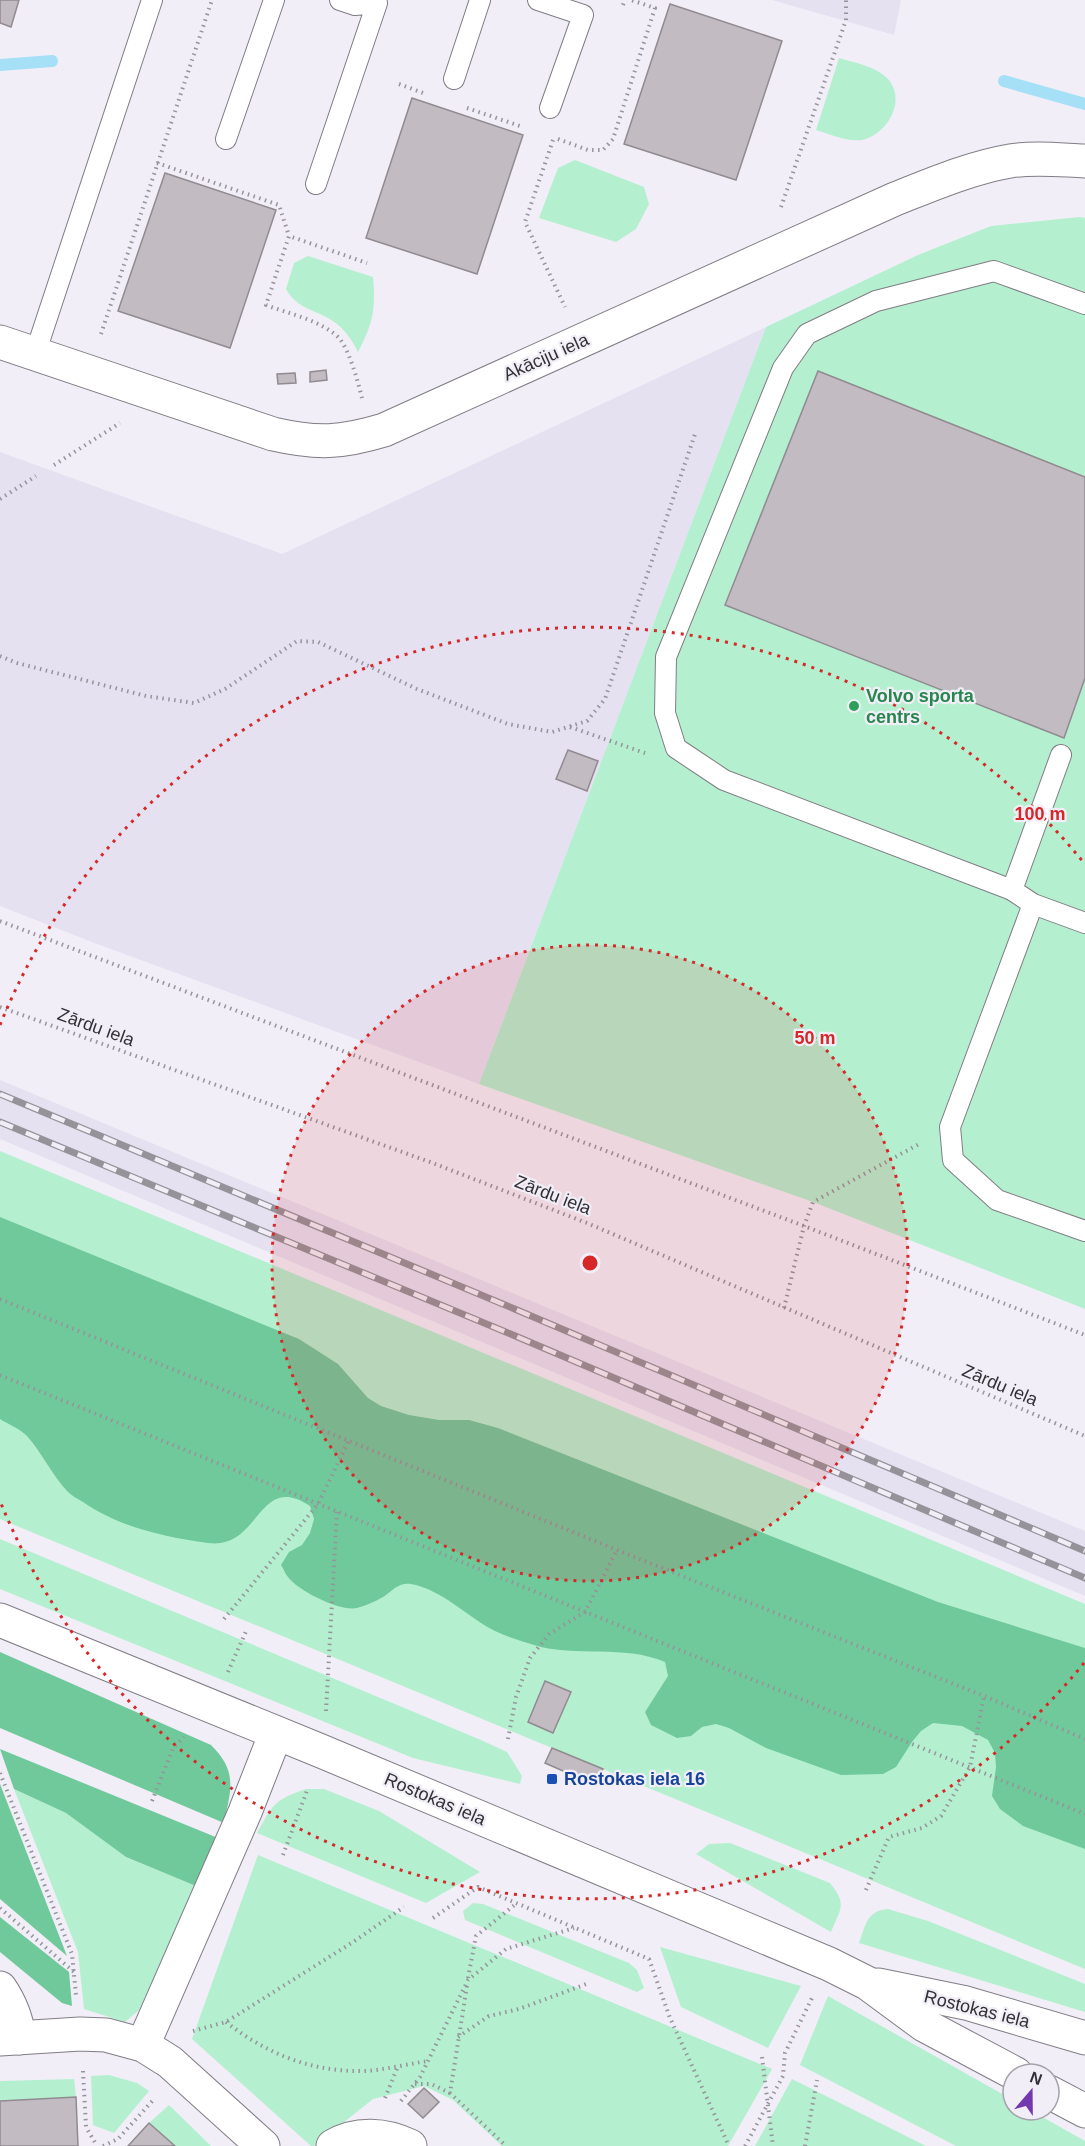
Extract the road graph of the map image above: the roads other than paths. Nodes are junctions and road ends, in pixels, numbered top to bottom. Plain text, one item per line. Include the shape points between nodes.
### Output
1 (152, 0) edge
2 (274, 0) edge
3 (340, 0) edge
4 (480, 0) edge
5 (538, 0) edge
6 (378, 2) edge
7 (454, 79) dead end
8 (550, 108) dead end
9 (226, 139) dead end
10 (1085, 161) edge
11 (316, 184) dead end
12 (1085, 304) edge
13 (0, 342) edge
14 (35, 354) junction
15 (1061, 755) dead end
16 (1012, 890) junction
17 (1033, 904) junction
18 (1085, 923) edge
19 (1085, 1231) edge
20 (0, 1620) edge
21 (276, 1733) junction
22 (867, 1983) junction
23 (0, 1988) edge
24 (1085, 2038) edge
25 (10, 2039) edge
26 (143, 2045) junction
27 (1001, 2066) edge
28 (1061, 2098) edge
29 (1085, 2111) edge
30 (263, 2146) edge
31 (333, 2146) edge
32 (410, 2146) edge

1 - 14 lane
2 - 9 lane
3 - 6 lane via 355,5
4 - 7 lane
5 - 8 lane via 583,15
6 - 11 lane
10 - 14 street, Akāciju iela via 1011,161 961,173 895,199 384,430 359,437 313,441 273,434
12 - 16 lane via 993,271 876,301 807,334 783,368 666,657 665,713 676,748 724,780
13 - 14 street, Akāciju iela
15 - 16 lane
16 - 17 lane
17 - 18 lane
17 - 19 lane via 950,1127 953,1160 997,1200
20 - 21 street, Rostokas iela
21 - 22 street, Rostokas iela
21 - 26 street
22 - 24 street, Rostokas iela via 966,2003
22 - 27 street, Rostokas iela via 924,2025
23 - 25 street via 17,2021
25 - 26 street via 106,2035
26 - 30 street via 170,2062
28 - 29 street
31 - 32 street via 369,2135

